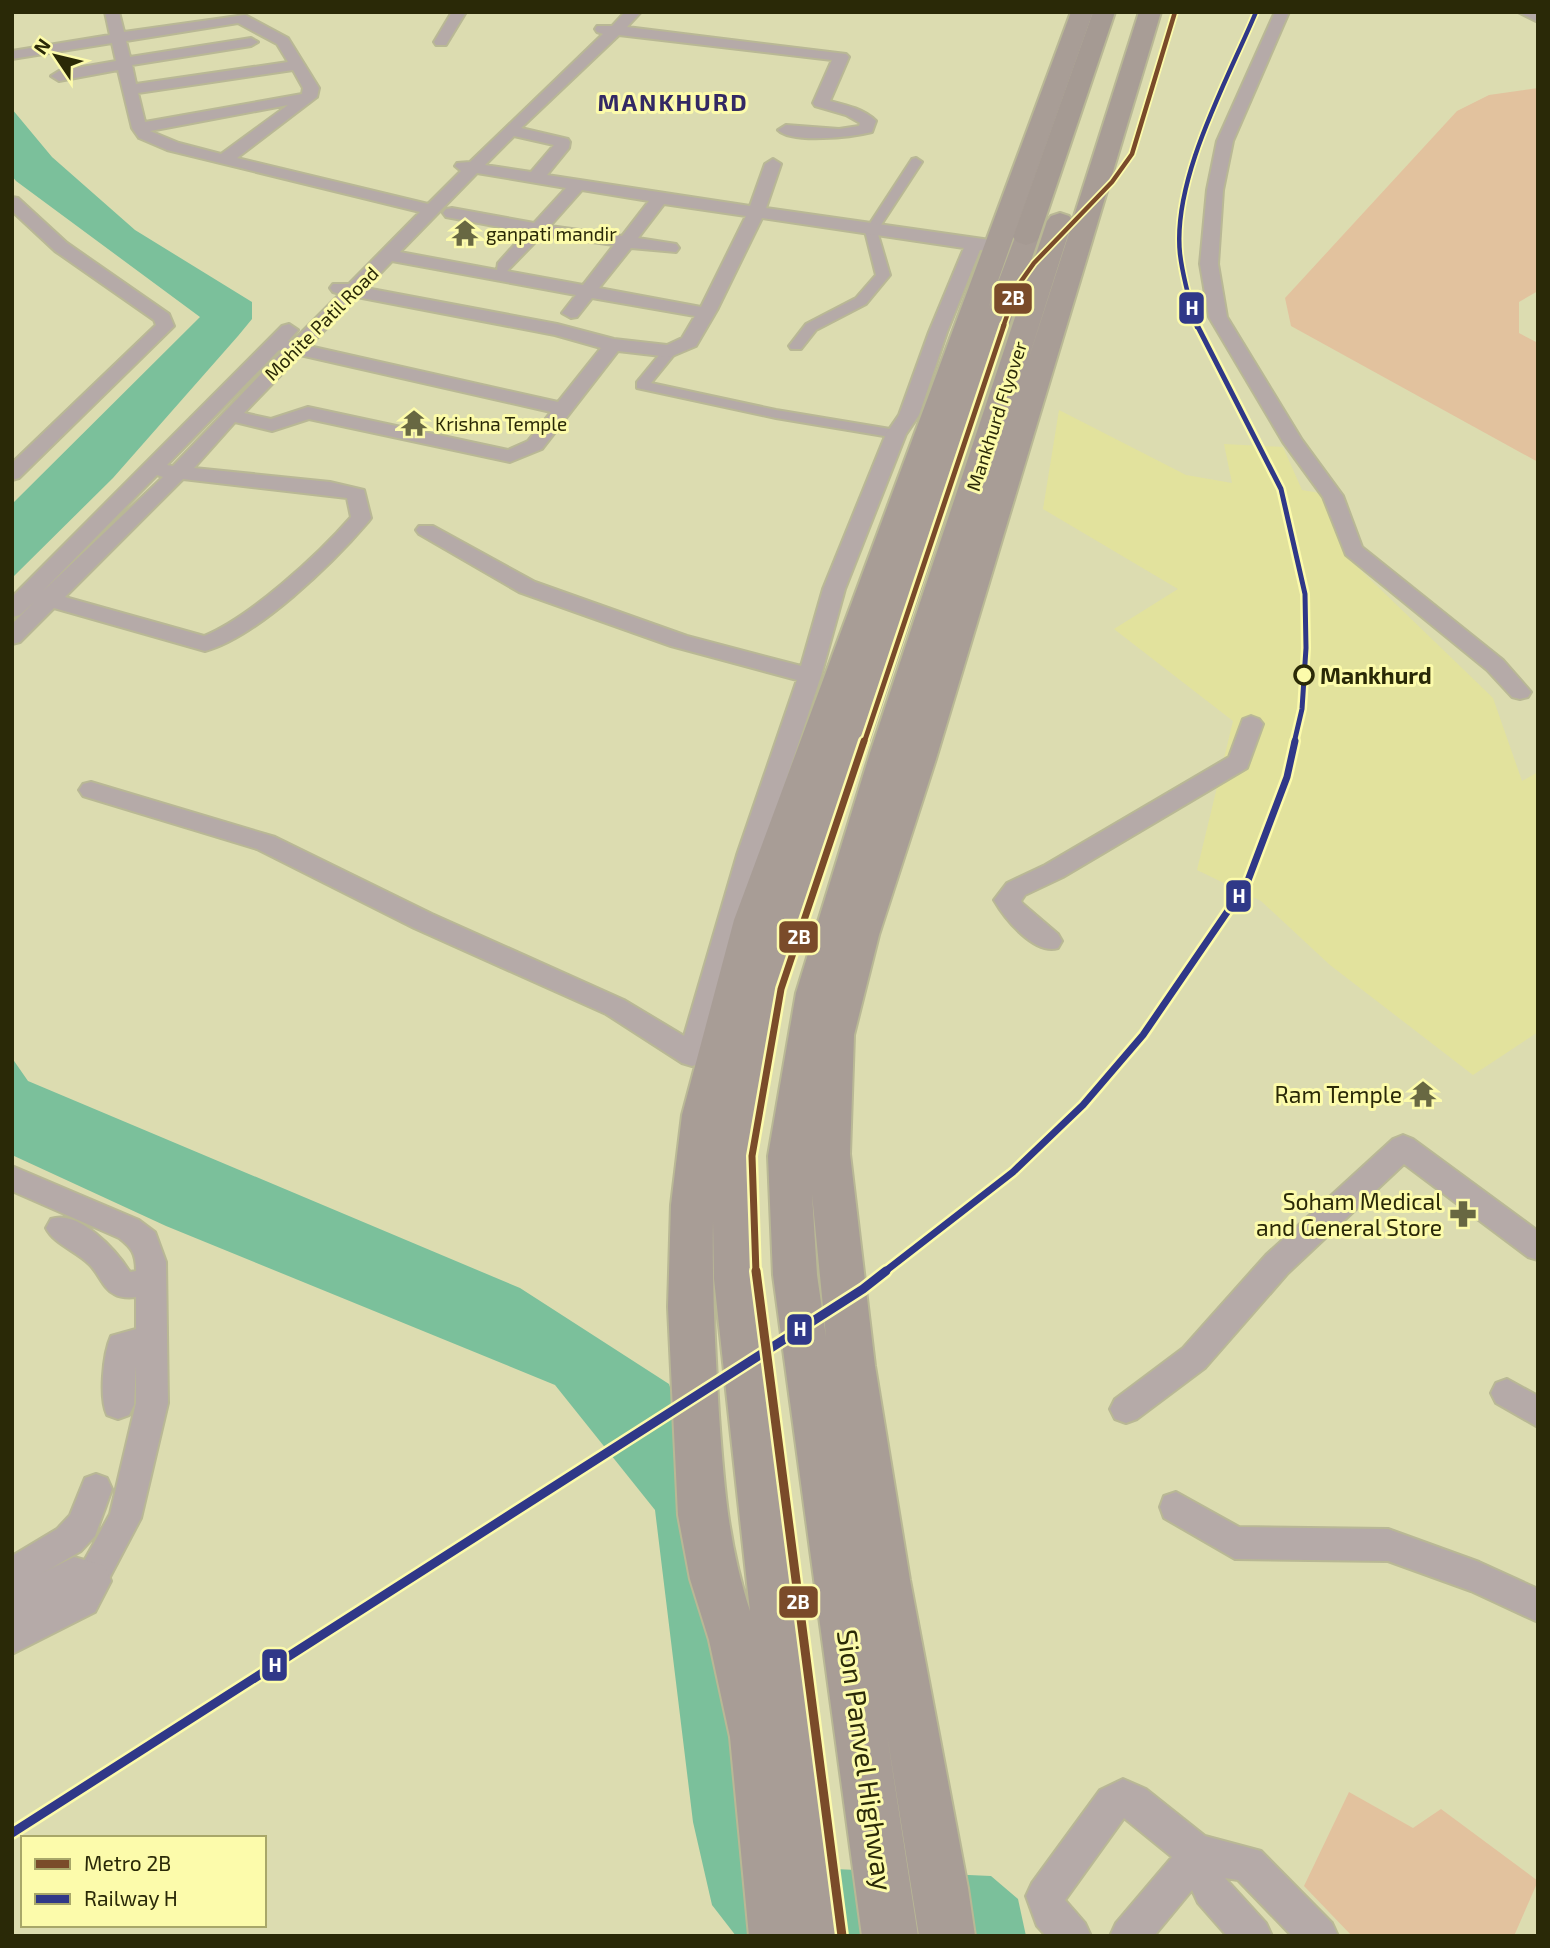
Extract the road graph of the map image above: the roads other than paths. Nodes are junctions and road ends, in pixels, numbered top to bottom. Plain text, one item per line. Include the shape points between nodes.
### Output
1 (112, 12) edge
2 (459, 12) edge
3 (634, 12) edge
4 (1082, 12) edge
5 (1104, 12) edge
6 (1127, 12) edge
7 (1150, 12) edge
8 (1282, 12) edge
9 (1525, 12) edge
10 (1538, 18) edge
11 (609, 24) edge
12 (119, 37) junction
13 (441, 41) dead end
14 (251, 42) dead end
15 (13, 55) edge
16 (124, 63) junction
17 (1110, 64) dead end
18 (298, 65) junction
19 (59, 76) dead end
20 (130, 90) junction
21 (309, 97) junction
22 (517, 126) junction
23 (140, 128) junction
24 (786, 130) dead end
25 (225, 159) junction
26 (916, 162) dead end
27 (773, 164) dead end
28 (467, 166) junction
29 (541, 172) junction
30 (579, 184) junction
31 (660, 198) junction
32 (12, 202) edge
33 (424, 208) junction
34 (1064, 208) dead end
35 (756, 212) junction
36 (452, 214) dead end
37 (536, 229) junction
38 (871, 231) junction
39 (1000, 240) junction
40 (626, 242) junction
41 (670, 248) dead end
42 (388, 255) junction
43 (503, 267) dead end
44 (334, 287) junction
45 (353, 290) junction
46 (587, 292) junction
47 (570, 313) dead end
48 (706, 313) junction
49 (274, 345) junction
50 (613, 345) junction
51 (796, 346) dead end
52 (296, 348) junction
53 (670, 351) junction
54 (248, 370) junction
55 (270, 375) junction
56 (563, 410) junction
57 (230, 415) junction
58 (921, 419) junction
59 (896, 435) junction
60 (151, 468) junction
61 (178, 473) junction
62 (12, 474) edge
63 (426, 530) dead end
64 (58, 563) junction
65 (80, 568) junction
66 (28, 594) junction
67 (50, 599) junction
68 (14, 627) edge
69 (810, 676) junction
70 (1520, 692) dead end
71 (1251, 724) dead end
72 (834, 744) junction
73 (903, 756) junction
74 (92, 790) dead end
75 (809, 813) junction
76 (881, 824) junction
77 (1049, 941) dead end
78 (12, 1178) edge
79 (61, 1228) dead end
80 (1538, 1248) edge
81 (151, 1282) junction
82 (132, 1337) junction
83 (1507, 1393) dead end
84 (118, 1405) dead end
85 (1126, 1409) dead end
86 (1538, 1413) edge
87 (96, 1489) dead end
88 (1176, 1507) dead end
89 (90, 1581) joint
90 (20, 1602) edge
91 (1538, 1606) edge
92 (1196, 1853) junction
93 (1248, 1864) joint
94 (1211, 1890) dead end
95 (777, 1936) edge
96 (813, 1936) edge
97 (890, 1936) edge
98 (947, 1936) edge
99 (1072, 1936) edge
100 (1129, 1936) edge
101 (1253, 1936) edge
102 (1319, 1936) edge

1 - 12 street
2 - 13 street
3 - 11 street, Mohite Patil Road
4 - 39 highway
5 - 39 highway
6 - 17 highway
7 - 73 highway
8 - 70 street via 1222,153 1209,264 1218,317 1293,442 1334,496 1353,550 1495,665
9 - 10 street
11 - 22 street, Mohite Patil Road
11 - 24 street via 841,57 821,103 867,121 866,129 839,134
12 - 15 street
12 - 16 street
12 - 18 street via 240,18 283,41
14 - 16 street
16 - 19 street
16 - 20 street
18 - 20 street
18 - 21 street via 311,88
20 - 23 street
21 - 23 street
21 - 25 street
22 - 28 street, Mohite Patil Road
22 - 29 street via 511,160
22 - 29 street via 562,142
23 - 25 street via 145,135 173,147
25 - 33 street
26 - 38 street
27 - 35 street
28 - 29 street
28 - 33 street, Mohite Patil Road
29 - 30 street
30 - 31 street
30 - 37 street
31 - 35 street
31 - 40 street
32 - 62 street via 61,247 163,318 165,326
33 - 42 street, Mohite Patil Road
33 - 44 street
34 - 73 highway, Mankhurd Flyover
35 - 38 street
35 - 48 street
36 - 37 street
37 - 40 street
37 - 43 street
38 - 39 street
38 - 51 street via 883,275 861,301 811,327
39 - 58 highway
39 - 72 highway, Mankhurd Flyover via 1011,282
40 - 41 street
40 - 46 street
42 - 45 street, Mohite Patil Road
42 - 46 street
44 - 45 street
44 - 49 street
45 - 50 street
45 - 52 street, Mohite Patil Road
46 - 47 street
46 - 48 street
48 - 53 street via 689,342
49 - 52 street
49 - 54 street
50 - 53 street
50 - 56 street
52 - 55 street, Mohite Patil Road
52 - 56 street
53 - 59 street via 642,385
54 - 55 street
54 - 60 street
55 - 57 street, Mohite Patil Road
56 - 57 street via 535,445 510,456 308,413 272,425
57 - 61 street, Mohite Patil Road
58 - 59 street
58 - 72 highway
59 - 69 street via 834,589
60 - 61 street
60 - 64 street
61 - 65 street, Mohite Patil Road
61 - 67 street via 357,494 361,518 335,548 213,642 205,644
63 - 69 street via 527,587 680,641
64 - 65 street
64 - 66 street
65 - 67 street, Mohite Patil Road
66 - 67 street
66 - 68 street
67 - 68 street, Mohite Patil Road
69 - 74 street via 749,855 692,1055 615,1007 266,844
71 - 77 street via 1239,762 1016,889 1007,900
72 - 75 highway, Mankhurd Flyover
73 - 76 highway
75 - 95 highway via 754,920 703,1115 692,1205 690,1307 702,1516 756,1737
75 - 96 highway via 766,987 733,1157 736,1279
76 - 97 highway, Sion Panvel Highway via 815,993 789,1156 795,1275
76 - 98 highway via 860,935 834,1035 829,1154 852,1366
78 - 81 street via 129,1229 145,1241
79 - 81 street via 89,1245 121,1284
80 - 85 street via 1404,1147 1277,1264 1194,1357
81 - 82 street
82 - 84 street
82 - 89 street via 152,1403 125,1518
83 - 86 street
87 - 90 street via 83,1525
88 - 91 street via 1235,1543 1388,1545 1479,1578
89 - 90 street via 80,1597
92 - 93 street
92 - 99 street via 1133,1802 1123,1797 1113,1803 1045,1896 1050,1913
92 - 100 street
93 - 102 street
94 - 101 street

